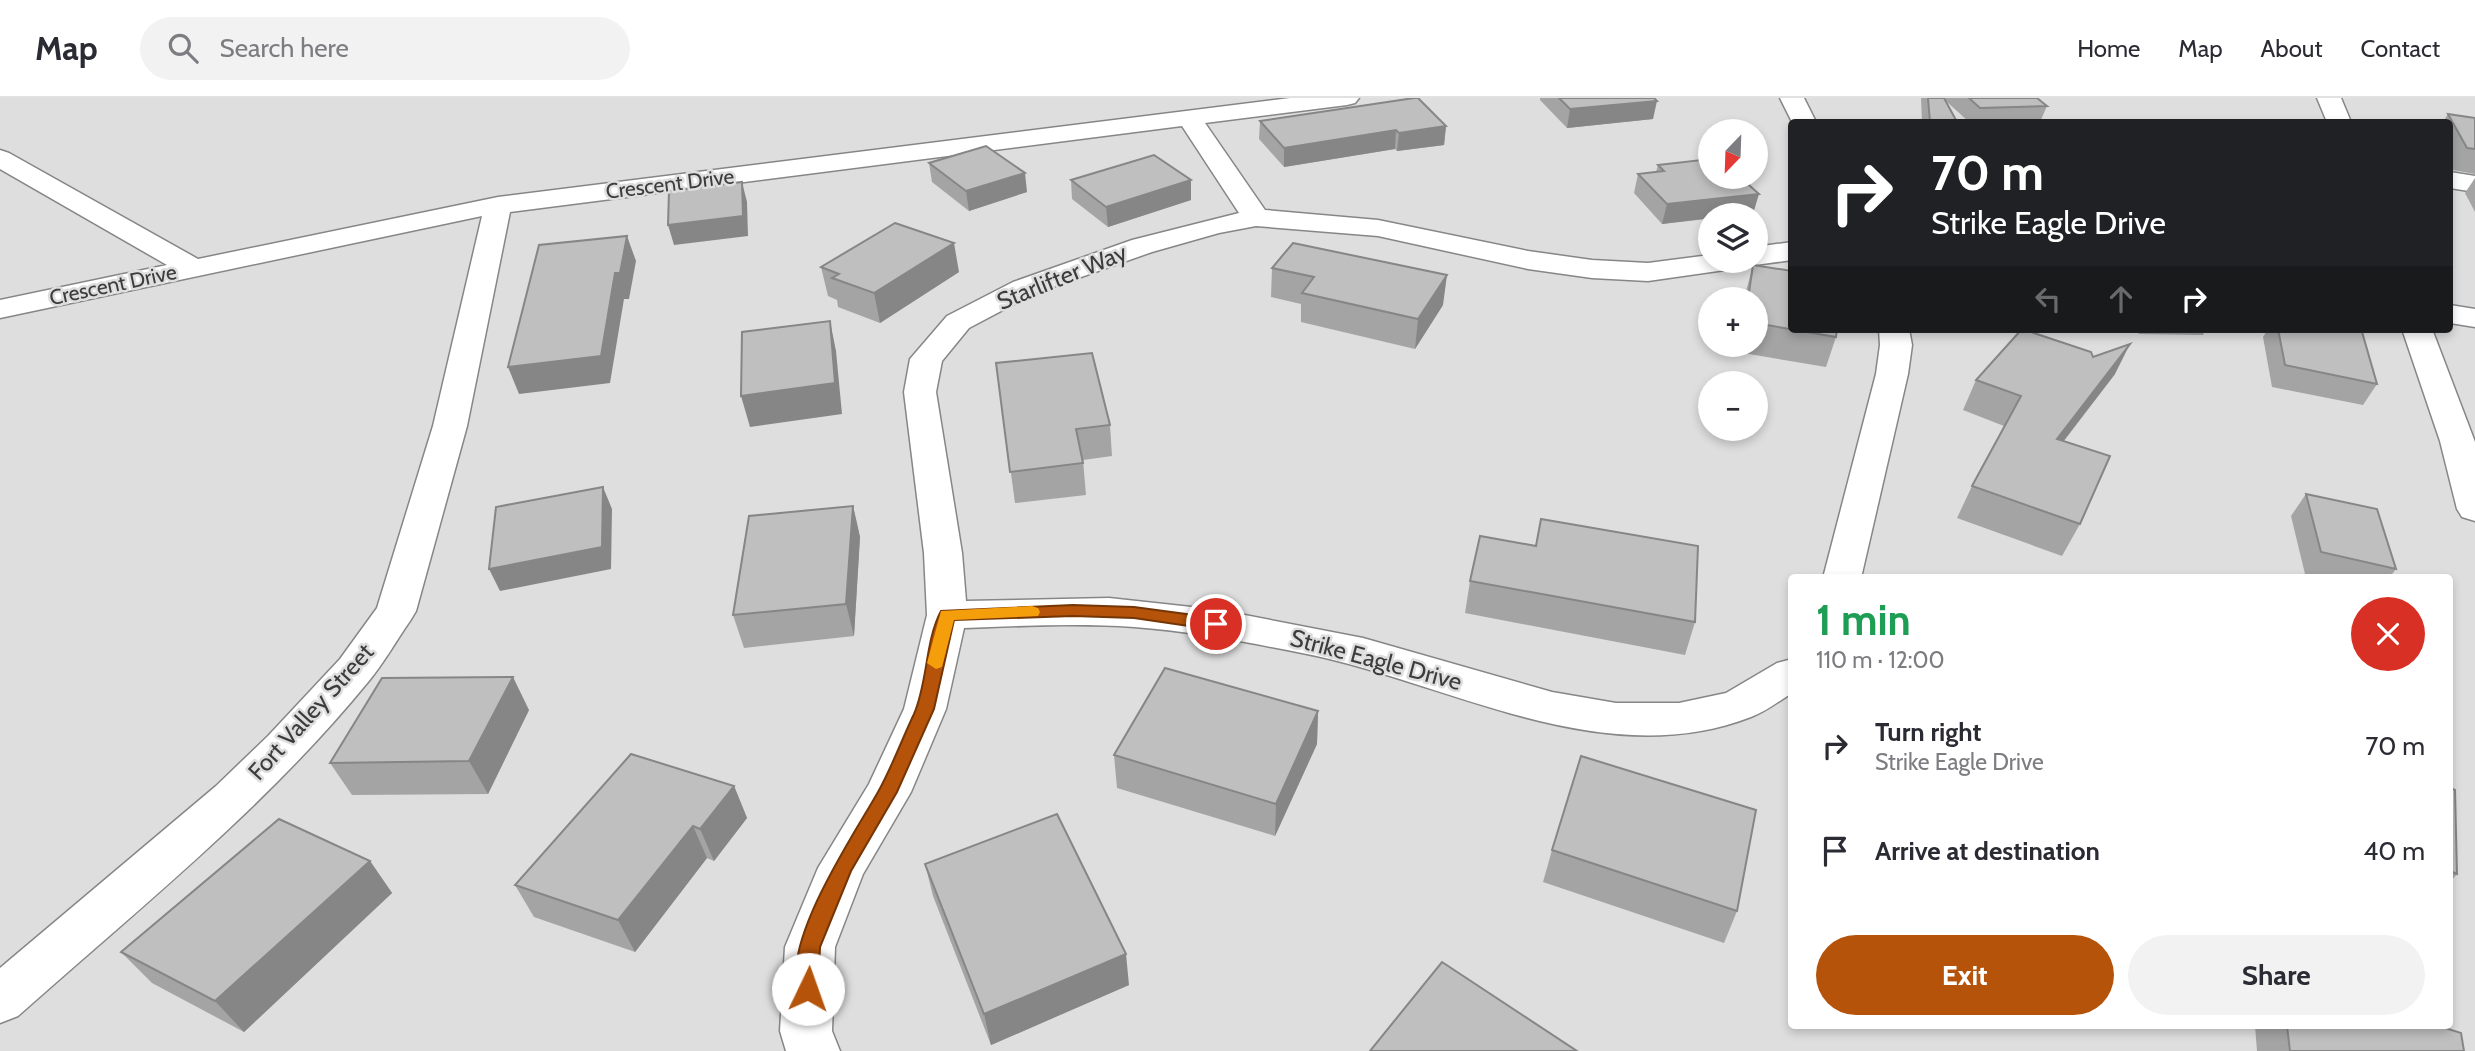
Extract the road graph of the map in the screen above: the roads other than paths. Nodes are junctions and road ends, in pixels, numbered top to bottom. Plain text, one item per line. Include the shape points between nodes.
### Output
1 (1348, 98) edge
2 (1792, 98) edge
3 (2329, 98) edge
4 (1190, 119) junction
5 (1802, 119) edge
6 (2338, 119) edge
7 (0, 158) edge
8 (2453, 180) edge
9 (2475, 184) edge
10 (498, 205) junction
11 (1256, 218) junction
12 (1788, 252) edge
13 (1768, 254) edge
14 (1698, 265) edge
15 (193, 268) junction
16 (0, 309) edge
17 (2453, 314) edge
18 (2475, 318) edge
19 (1894, 333) edge
20 (2418, 333) edge
21 (2472, 475) edge
22 (2475, 509) edge
23 (1843, 574) edge
24 (947, 615) junction
25 (1788, 676) edge
26 (0, 1000) edge
27 (813, 1051) edge

1 - 4 street, Crescent Drive
2 - 5 street
3 - 6 street
4 - 10 street, Crescent Drive
4 - 11 street
7 - 15 street
8 - 9 street
10 - 15 street, Crescent Drive
10 - 26 street, Fort Valley Street via 450,426 396,611 355,670 240,791
11 - 14 street, Starlifter Way via 1378,228 1592,269 1648,272
11 - 24 street, Starlifter Way via 1142,246 1023,288 958,322 926,359 920,392
12 - 13 street
15 - 16 street, Crescent Drive
17 - 18 street
19 - 23 street via 1892,374
20 - 21 street
21 - 22 street
24 - 25 street, Strike Eagle Drive via 1073,611 1193,620 1310,640 1430,671 1499,696 1630,720 1699,717 1752,699
24 - 27 street, Starlifter Way via 925,709 888,792 842,868 810,947 806,1031

